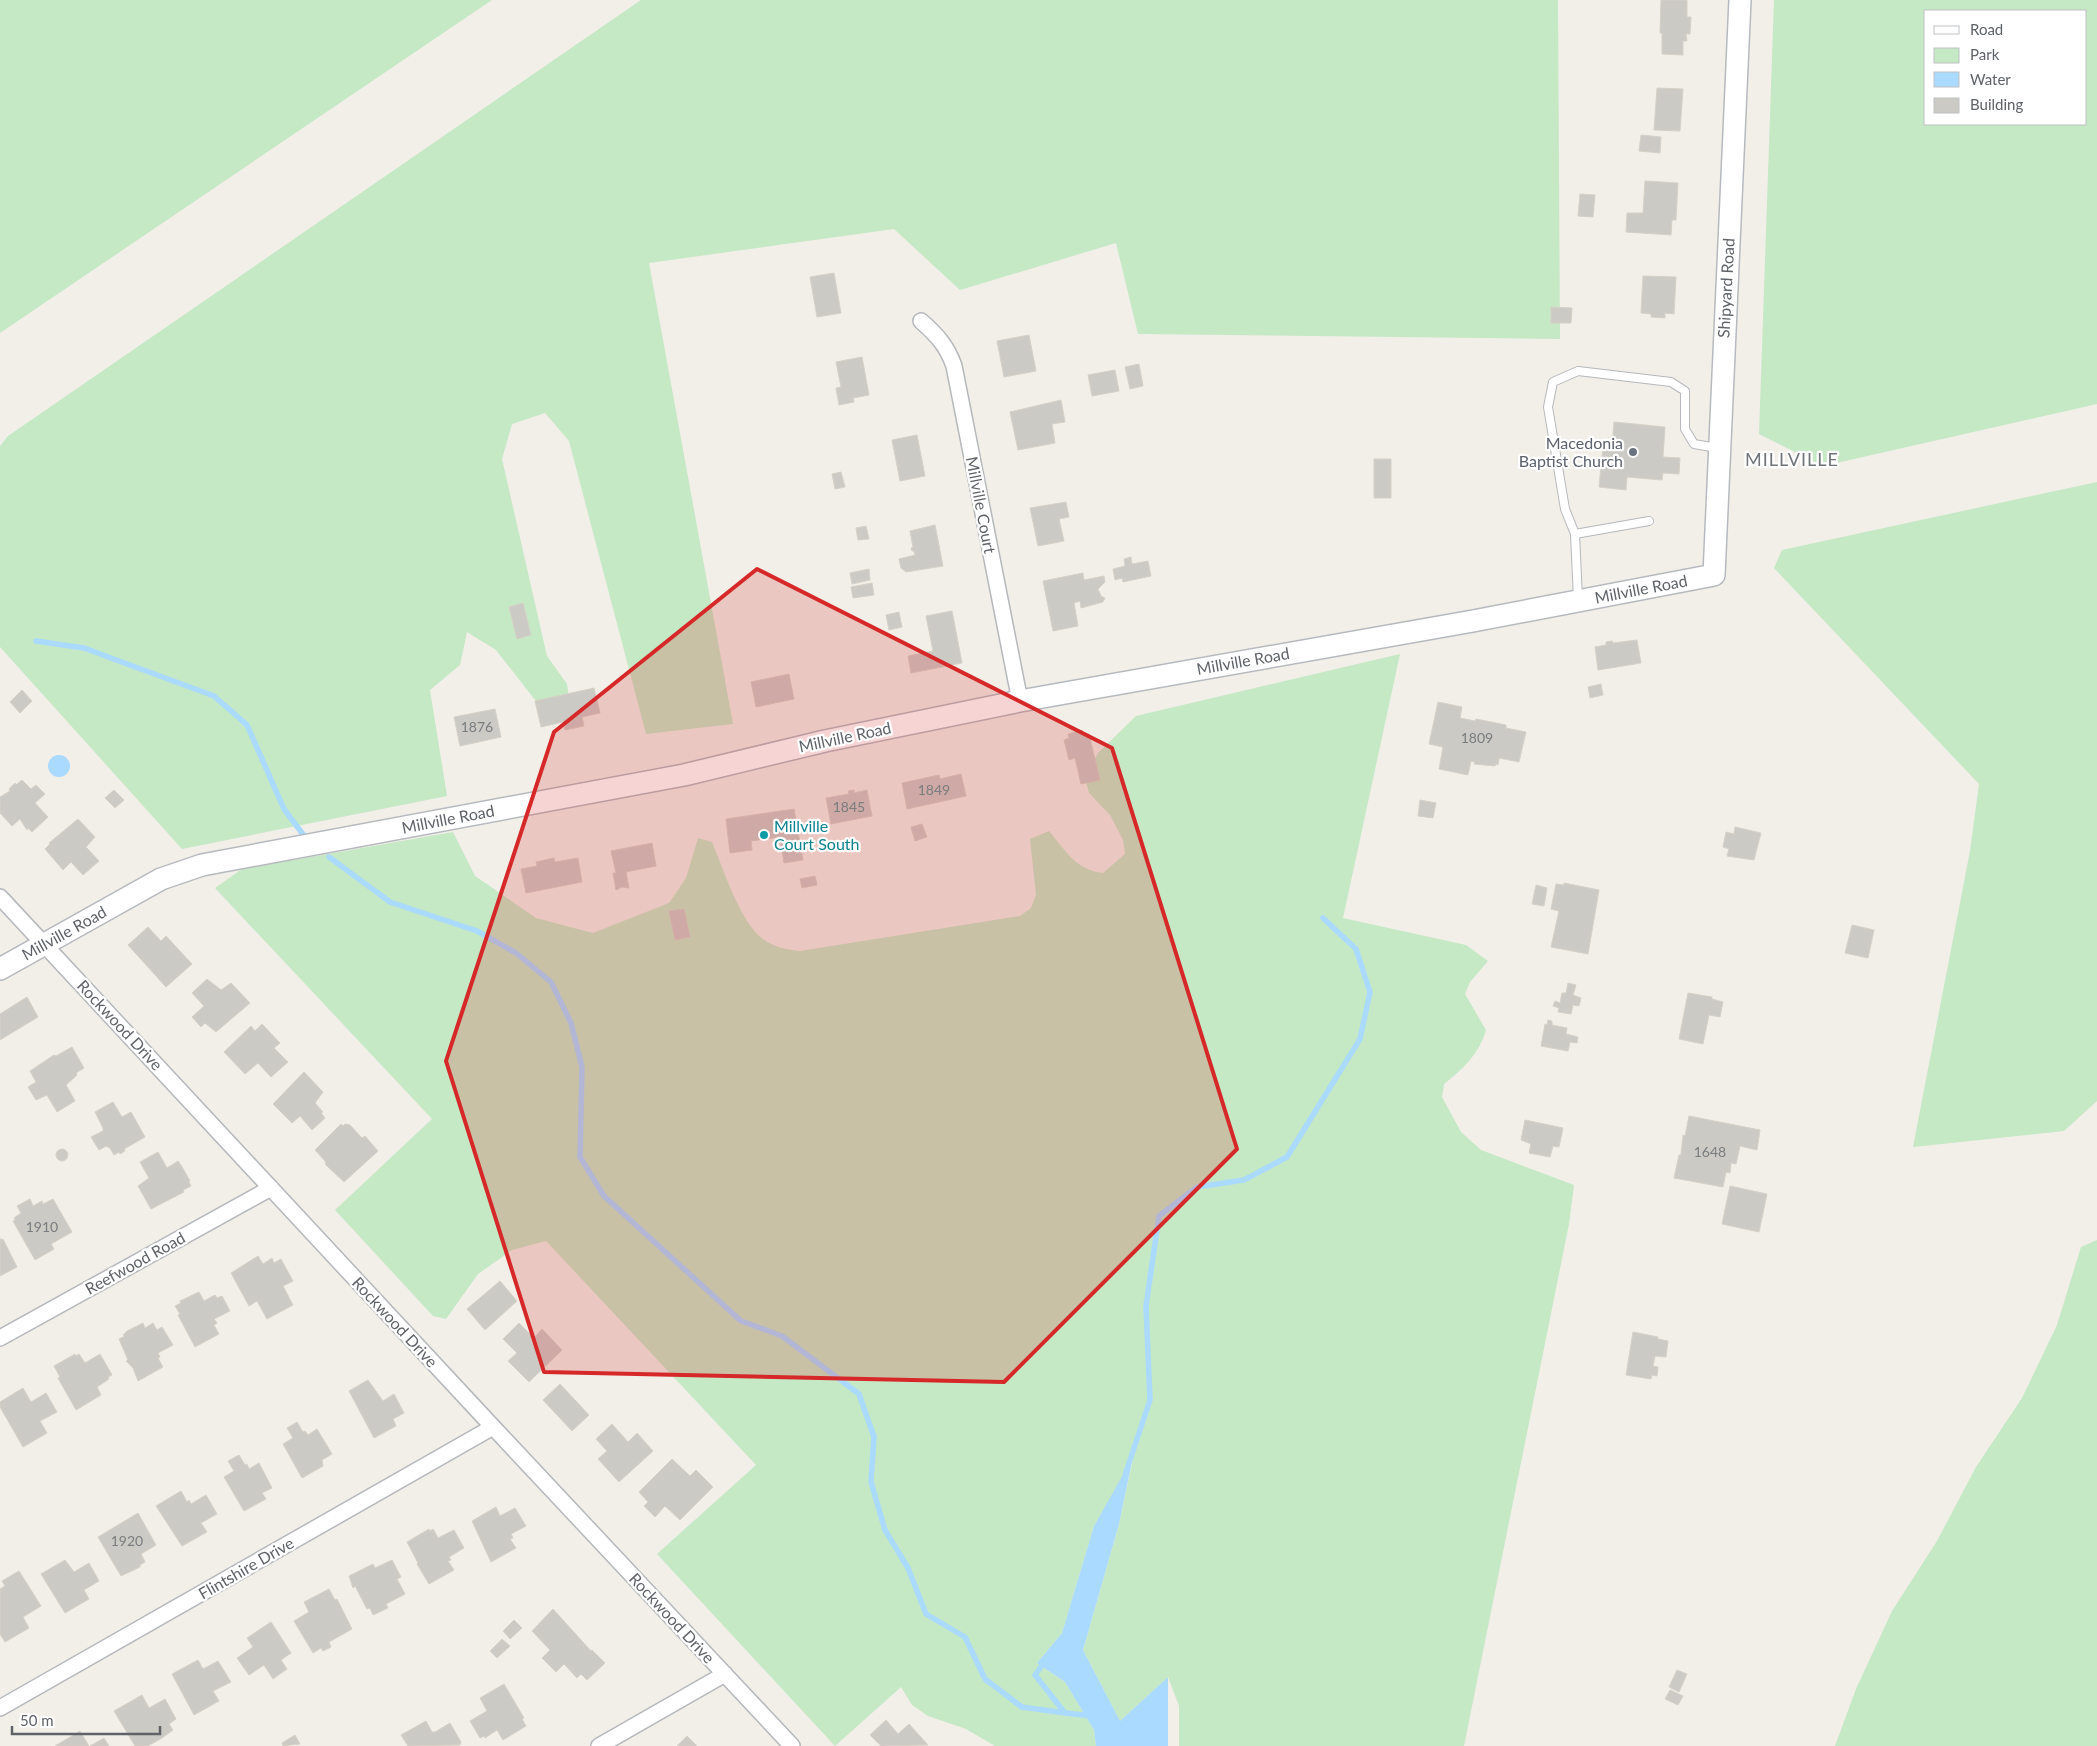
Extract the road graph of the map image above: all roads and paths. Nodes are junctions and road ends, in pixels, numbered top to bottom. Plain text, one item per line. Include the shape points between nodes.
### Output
1 (1740, 0) edge
2 (921, 321) dead end
3 (1718, 448) junction
4 (1650, 521) dead end
5 (1575, 534) junction
6 (1714, 575) joint
7 (1579, 601) junction
8 (1020, 701) junction
9 (0, 897) edge
10 (44, 944) junction
11 (0, 969) edge
12 (271, 1188) junction
13 (0, 1338) edge
14 (493, 1427) junction
15 (725, 1674) junction
16 (0, 1708) edge
17 (599, 1746) edge
18 (792, 1746) edge

1 - 3 street, Shipyard Road
2 - 8 street, Millville Court via 935,333 954,366
3 - 5 lane via 1694,444 1685,429 1685,391 1671,382 1578,371 1553,382 1548,407 1565,509
3 - 6 street, Shipyard Road
4 - 5 lane
5 - 7 lane
6 - 7 street, Millville Road
7 - 8 street, Millville Road
8 - 10 street, Millville Road via 825,741 684,775 202,865 161,879
9 - 10 street, Rockwood Drive
10 - 11 street, Millville Road
10 - 12 street, Rockwood Drive
12 - 13 street, Reefwood Road
12 - 14 street, Rockwood Drive
14 - 15 street, Rockwood Drive
14 - 16 street, Flintshire Drive
15 - 17 street
15 - 18 street, Rockwood Drive

